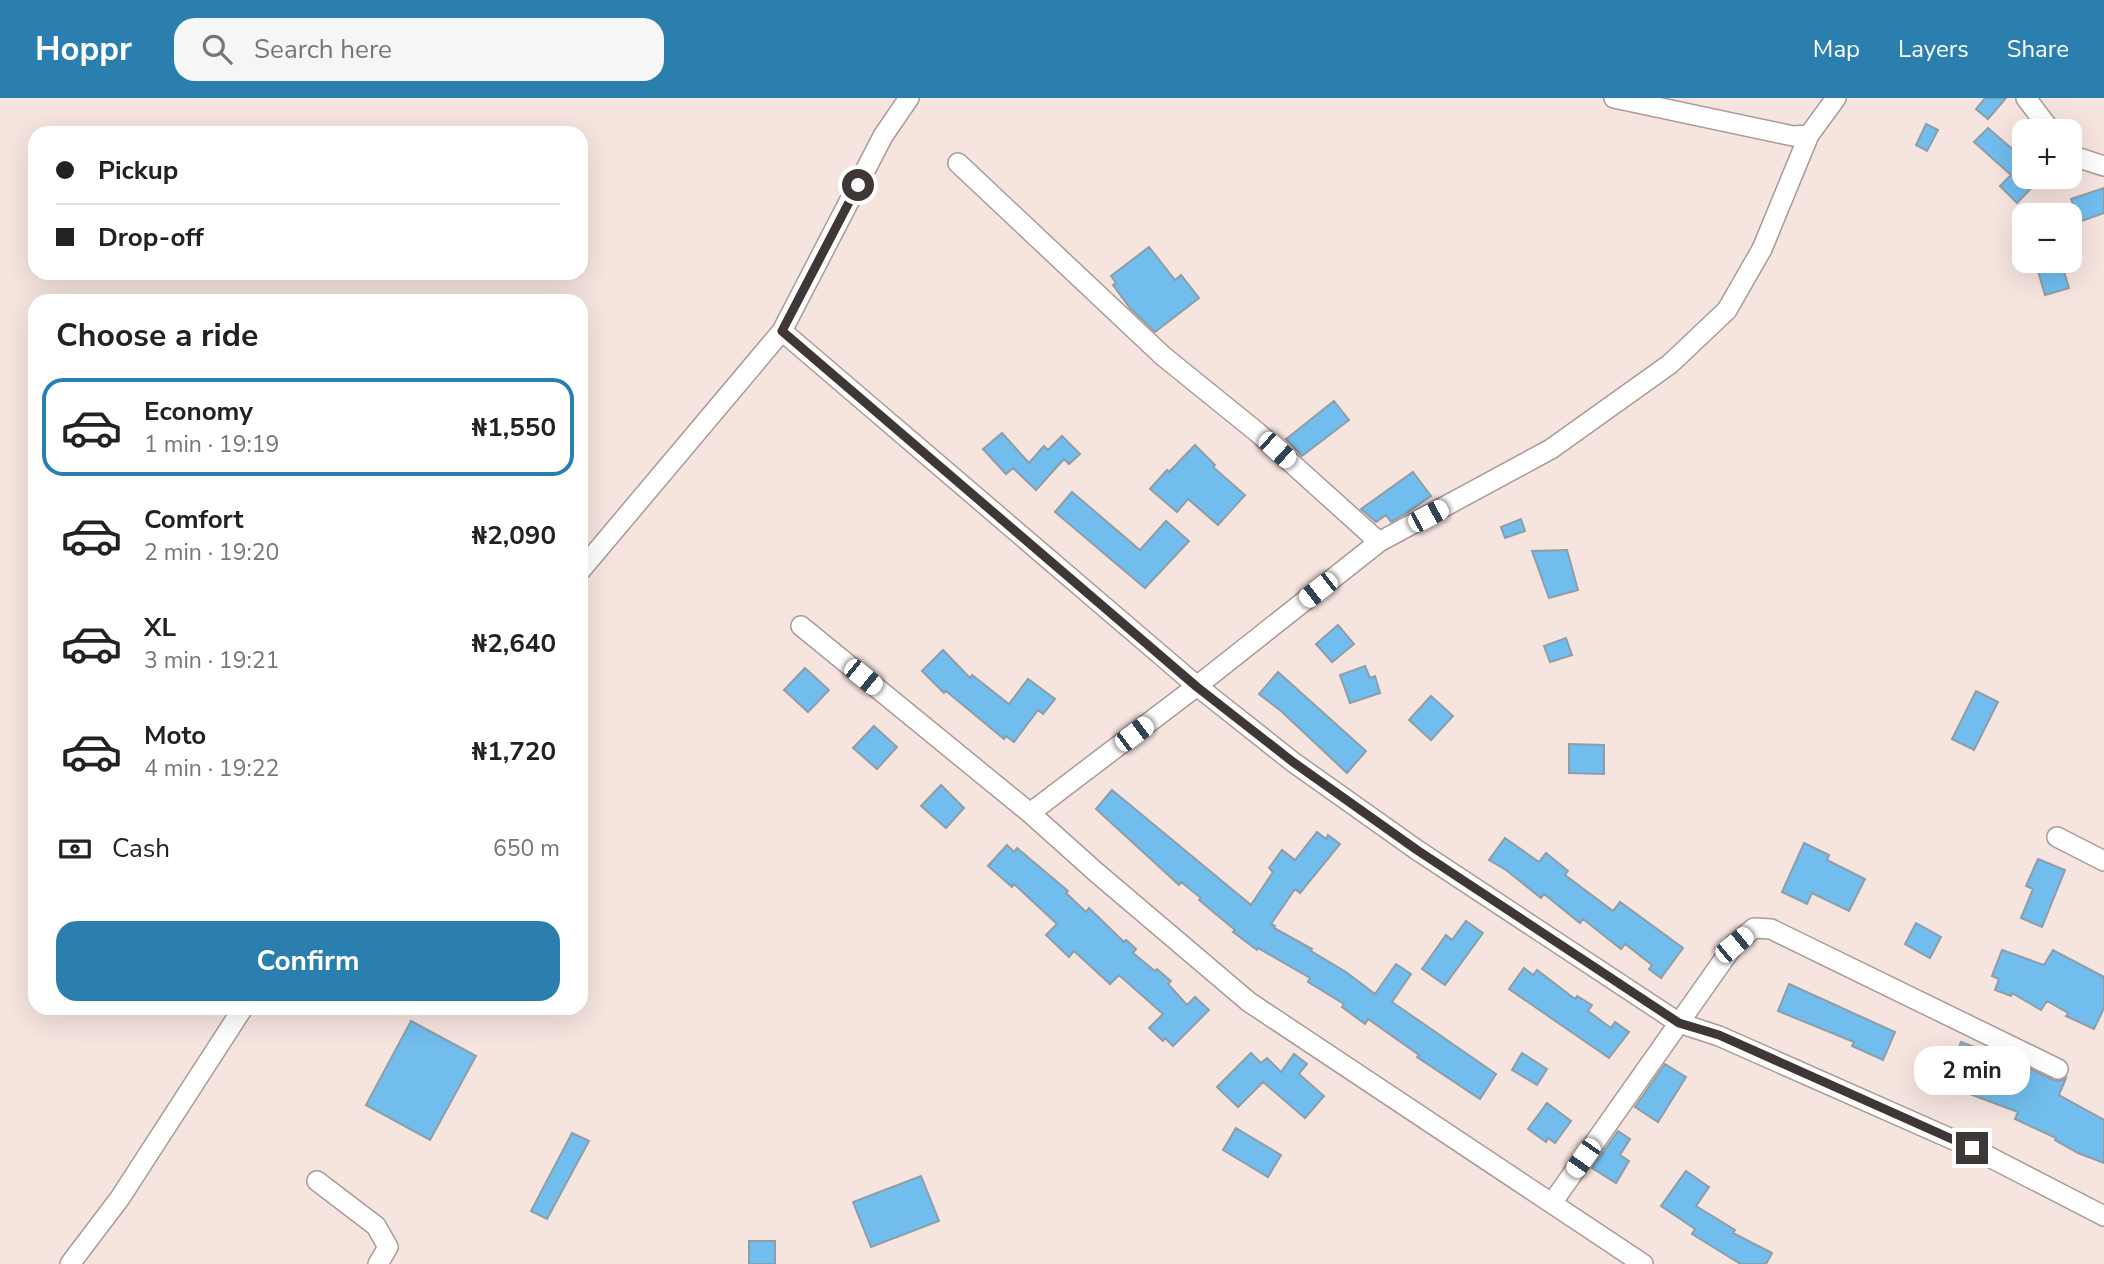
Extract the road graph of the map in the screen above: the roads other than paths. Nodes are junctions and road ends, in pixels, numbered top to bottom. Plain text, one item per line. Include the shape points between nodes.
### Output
1 (909, 98) edge
2 (1614, 98) edge
3 (1836, 98) edge
4 (2026, 98) edge
5 (2042, 119) edge
6 (1809, 135) junction
7 (2082, 159) edge
8 (958, 163) dead end
9 (2104, 166) edge
10 (782, 331) junction
11 (1378, 542) junction
12 (588, 562) edge
13 (801, 626) dead end
14 (1197, 687) junction
15 (1030, 813) junction
16 (2057, 837) dead end
17 (2104, 862) edge
18 (238, 1015) edge
19 (1679, 1023) junction
20 (2058, 1069) dead end
21 (317, 1181) dead end
22 (1552, 1203) junction
23 (2104, 1216) edge
24 (70, 1264) edge
25 (378, 1264) edge
26 (1643, 1264) edge

1 - 10 street via 883,136
2 - 6 street via 1793,136
3 - 6 street
4 - 5 street
6 - 11 street via 1762,249 1727,310 1670,364 1551,449
7 - 9 street
8 - 11 street via 1163,356 1257,432
10 - 12 street
10 - 14 street
11 - 14 street
13 - 15 street
14 - 15 street
14 - 19 street via 1417,850
15 - 22 street via 1249,1002
16 - 17 street
18 - 24 street via 120,1198
19 - 20 street via 1734,945 1754,928 1771,929
19 - 22 street
19 - 23 street via 1719,1035 1972,1148
21 - 25 street via 376,1226 388,1247
22 - 26 street

